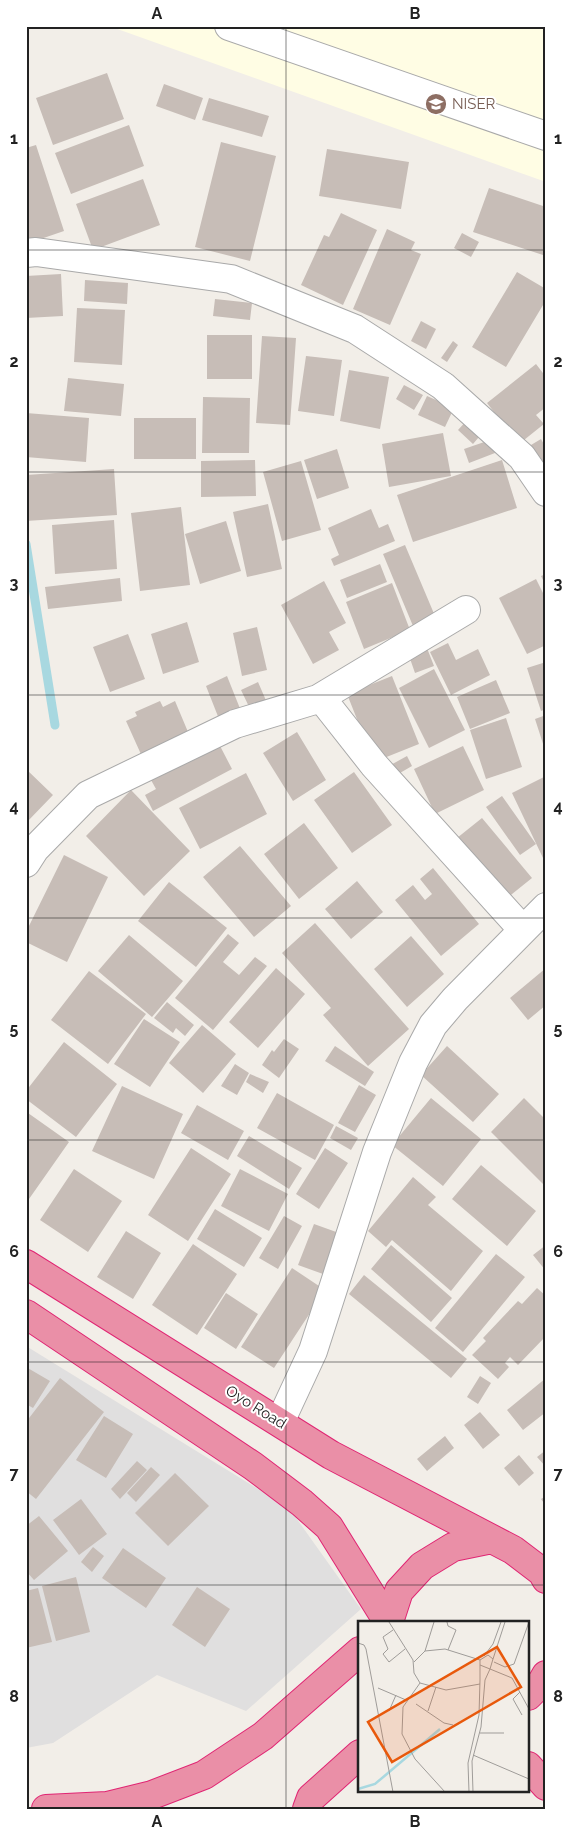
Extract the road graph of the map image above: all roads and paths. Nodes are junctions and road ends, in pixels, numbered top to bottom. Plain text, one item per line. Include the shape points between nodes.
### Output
1 (229, 26) edge
2 (546, 136) edge
3 (26, 253) edge
4 (546, 492) edge
5 (466, 610) dead end
6 (318, 700) junction
7 (26, 863) edge
8 (546, 907) edge
9 (523, 930) junction
10 (26, 1264) edge
11 (26, 1314) edge
12 (280, 1422) junction
13 (492, 1539) junction
14 (545, 1573) edge
15 (387, 1621) edge
16 (388, 1621) edge
17 (358, 1653) edge
18 (546, 1675) edge
19 (530, 1694) edge
20 (358, 1756) edge
21 (530, 1768) edge
22 (546, 1786) edge
23 (46, 1809) edge
24 (306, 1809) edge

1 - 2 street
3 - 4 street via 231,279 356,330 443,386 522,456
5 - 6 street
6 - 7 street via 235,724 88,795 35,849
6 - 9 street via 326,704 374,765
8 - 9 street
9 - 12 street via 433,1025 413,1063 378,1152 313,1351
10 - 12 highway, Oyo Road
11 - 15 highway via 253,1466 302,1503 329,1527
12 - 13 highway, Oyo Road via 331,1455
13 - 14 highway, Oyo Road
13 - 16 highway via 453,1547 422,1566 399,1591
17 - 23 highway via 263,1736 204,1774 152,1795 107,1806
18 - 19 highway
20 - 24 highway via 311,1798
21 - 22 highway

